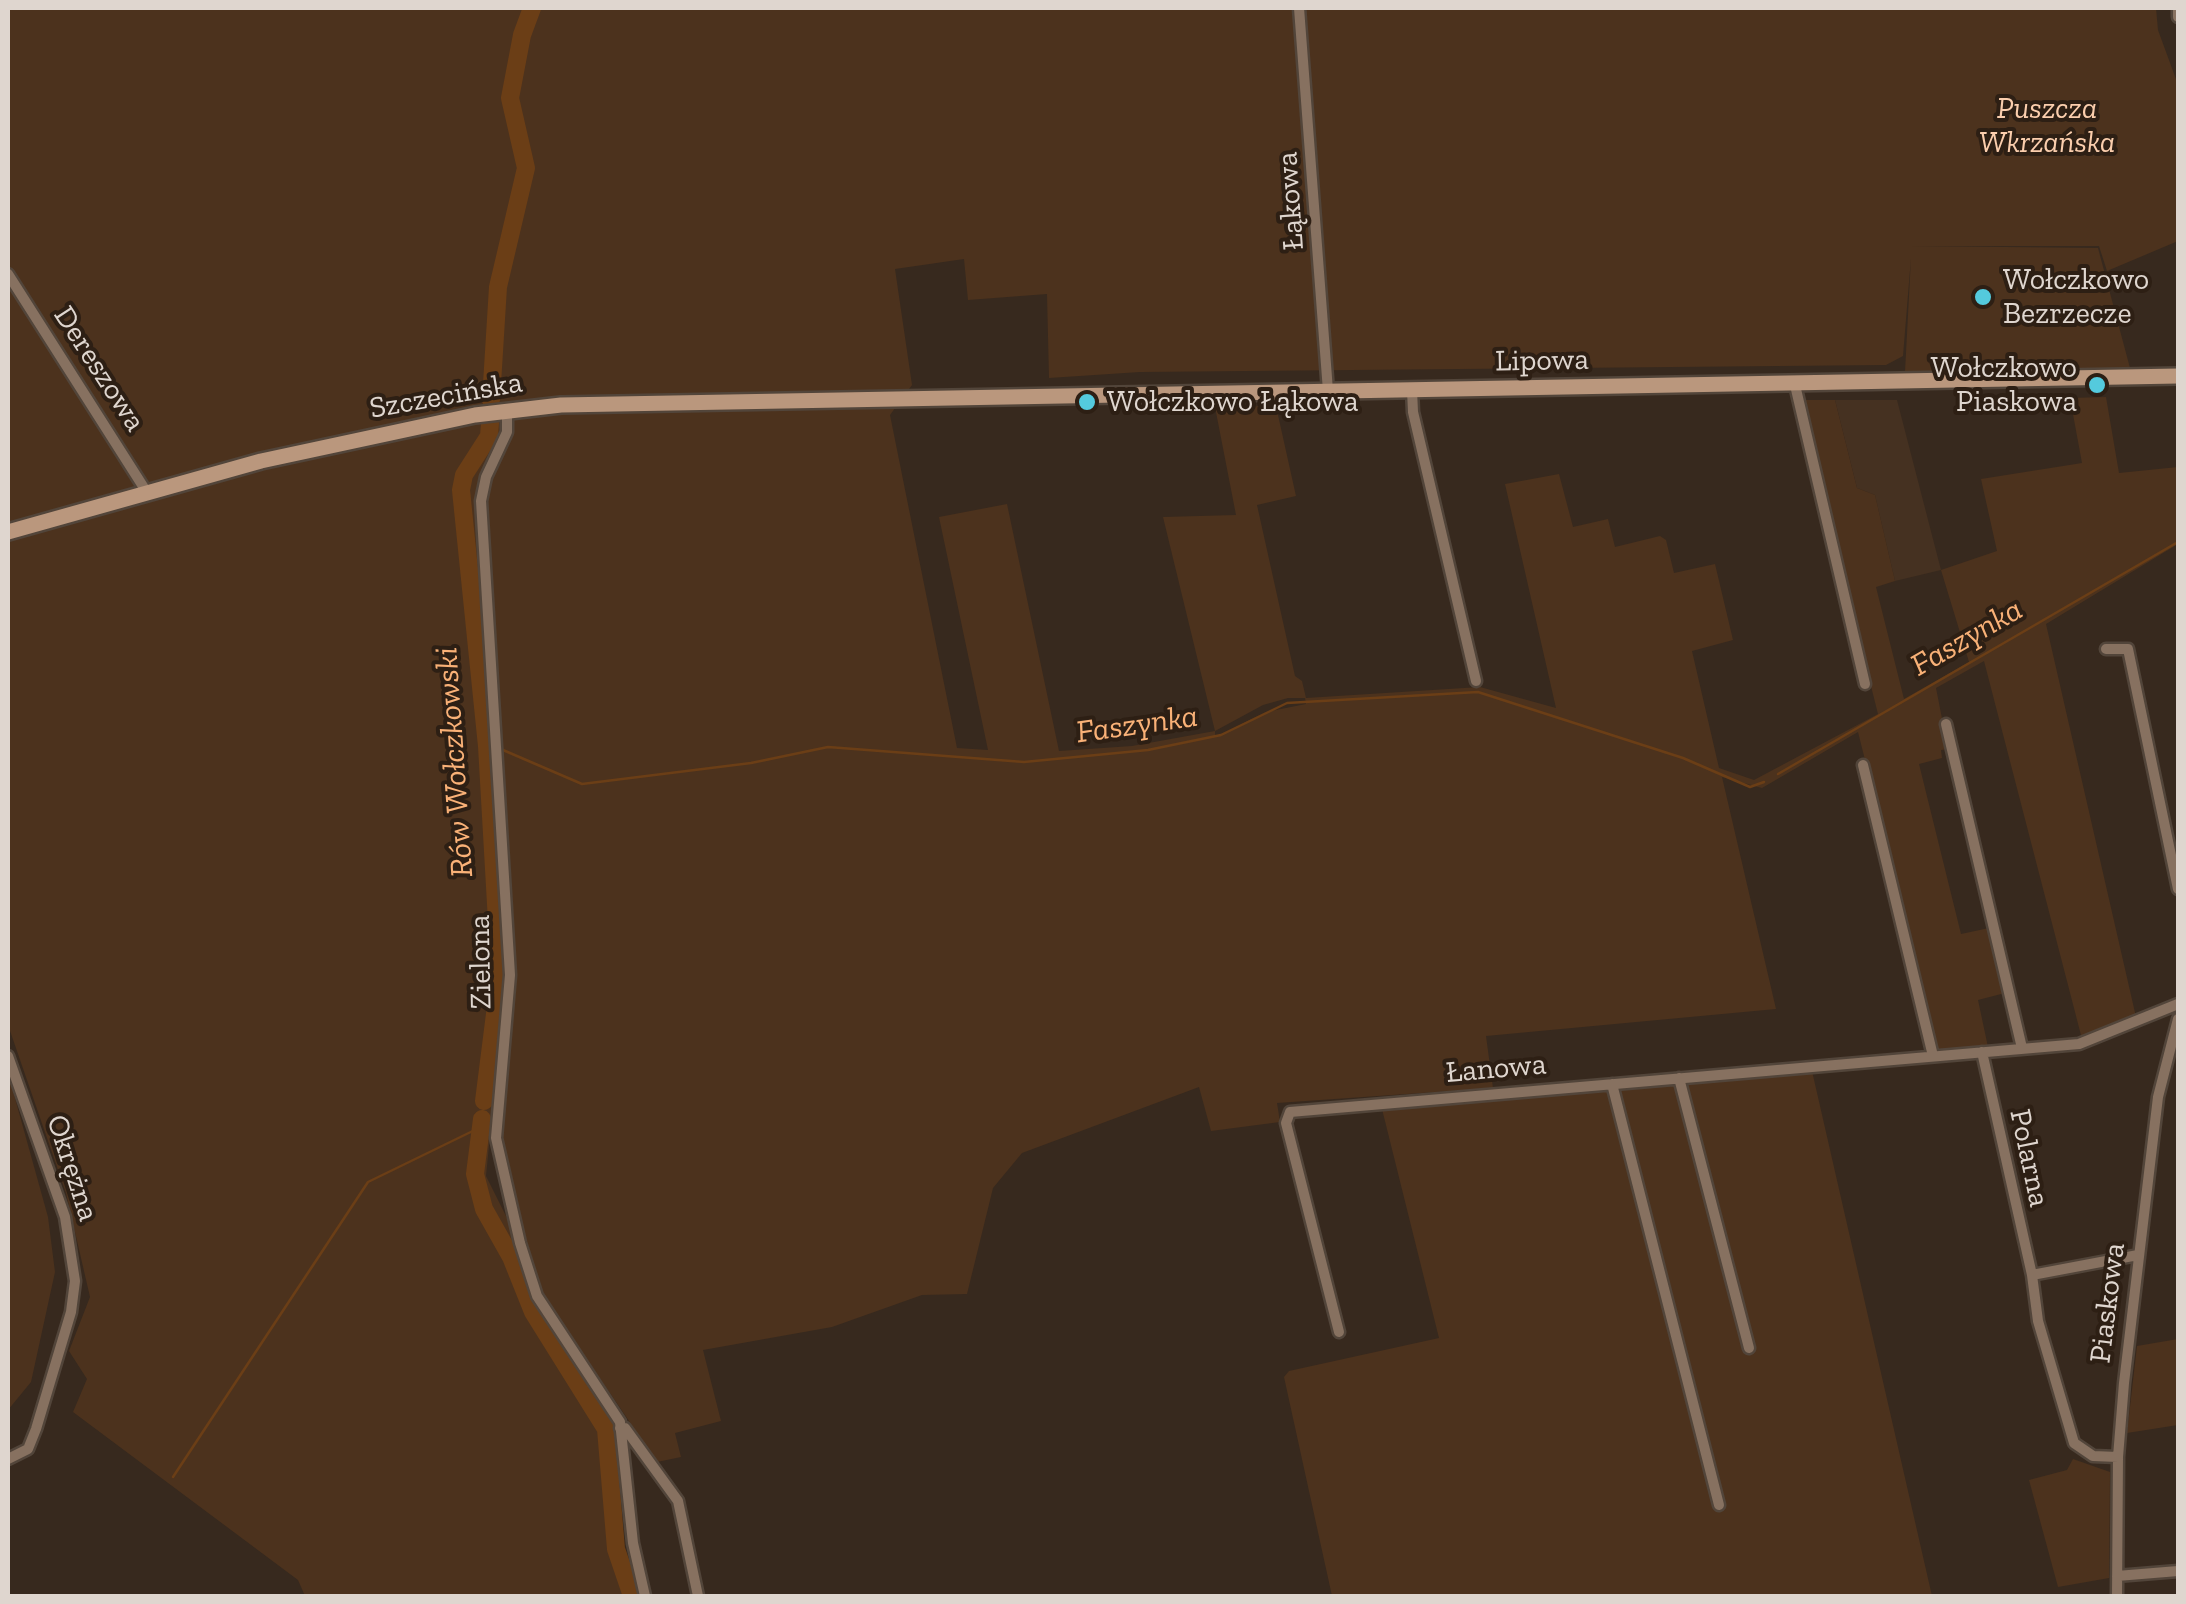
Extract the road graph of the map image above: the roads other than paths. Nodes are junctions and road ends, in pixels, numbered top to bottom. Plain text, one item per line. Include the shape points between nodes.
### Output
1 (1299, 8) edge
2 (2178, 8) edge
3 (2178, 16) edge
4 (8, 274) edge
5 (2178, 376) edge
6 (1795, 384) junction
7 (1412, 390) junction
8 (1328, 391) junction
9 (906, 398) joint
10 (507, 411) junction
11 (146, 491) junction
12 (8, 532) edge
13 (2106, 649) dead end
14 (1476, 682) dead end
15 (1865, 684) dead end
16 (1946, 724) dead end
17 (1863, 764) dead end
18 (2178, 890) edge
19 (2178, 1004) edge
20 (2178, 1019) edge
21 (2022, 1048) junction
22 (1982, 1052) junction
23 (8, 1056) edge
24 (1933, 1056) junction
25 (1679, 1078) junction
26 (1612, 1084) junction
27 (2138, 1256) junction
28 (2032, 1274) junction
29 (1339, 1332) dead end
30 (1749, 1348) dead end
31 (620, 1428) junction
32 (2118, 1457) junction
33 (8, 1459) edge
34 (1718, 1505) dead end
35 (2178, 1571) edge
36 (2117, 1576) junction
37 (645, 1596) edge
38 (698, 1596) edge
39 (2117, 1596) edge

1 - 8 street, Łąkowa
2 - 3 street
4 - 11 street, Dereszowa
5 - 6 street, Lipowa
6 - 7 street, Lipowa
6 - 15 street
7 - 8 street, Lipowa
7 - 14 street
8 - 9 street, Lipowa
9 - 10 street, Szczecińska
10 - 11 street, Szczecińska
10 - 31 street, Zielona via 481,501 510,974 496,1138 537,1296
11 - 12 street, Szczecińska
13 - 18 street via 2128,650
16 - 21 street
17 - 24 street
19 - 21 street, Łanowa via 2079,1044
20 - 27 street, Piaskowa via 2158,1096
21 - 22 street, Łanowa
22 - 24 street, Łanowa
22 - 28 street, Polarna
23 - 33 street, Okrężna via 65,1216 75,1281 36,1429 28,1448
24 - 25 street, Łanowa
25 - 26 street, Łanowa
25 - 30 street
26 - 29 street, Łanowa via 1290,1112 1286,1123
26 - 34 street
27 - 28 street
27 - 32 street, Piaskowa
28 - 32 street, Polarna via 2038,1321 2074,1443 2093,1456
31 - 37 street, Zielona via 632,1543
31 - 38 street, Zielona via 678,1501
32 - 36 street, Piaskowa
35 - 36 street
36 - 39 street, Piaskowa

